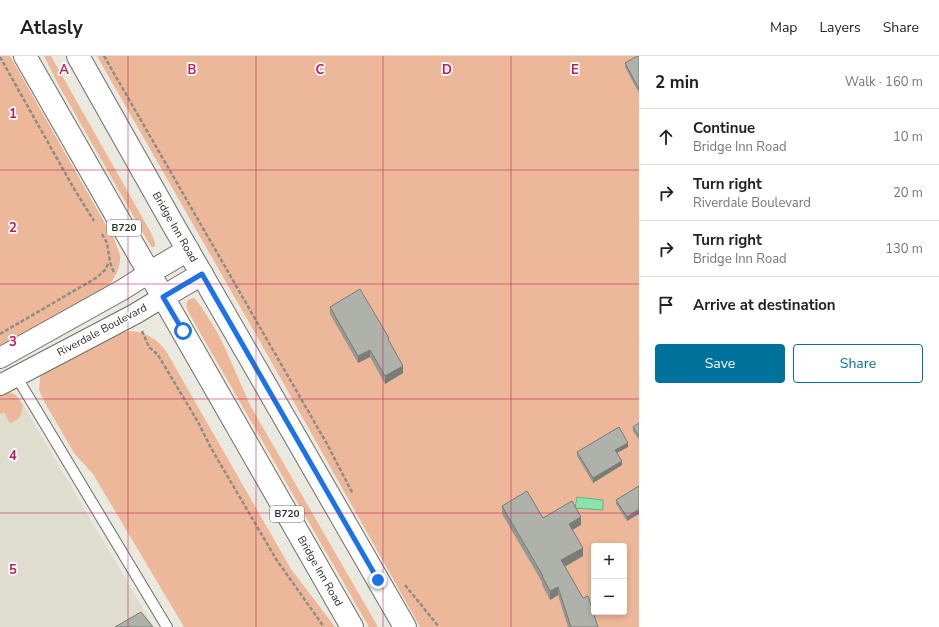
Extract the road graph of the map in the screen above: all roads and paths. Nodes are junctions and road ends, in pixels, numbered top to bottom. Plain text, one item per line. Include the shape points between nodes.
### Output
1 (25, 56) edge
2 (78, 56) edge
3 (104, 56) edge
4 (0, 57) edge
5 (96, 224) dead end
6 (100, 230) dead end
7 (188, 250) junction
8 (110, 262) junction
9 (149, 273) junction
10 (202, 274) junction
11 (122, 290) junction
12 (163, 297) junction
13 (134, 314) junction
14 (0, 334) edge
15 (2, 357) edge
16 (8, 381) edge
17 (355, 498) dead end
18 (404, 583) dead end
19 (167, 627) edge
20 (324, 627) edge
21 (352, 627) edge
22 (405, 627) edge
23 (439, 627) edge

1 - 9 main road, Bridge Inn Road / B720
2 - 7 main road, Bridge Inn Road
3 - 17 path via 327,444
4 - 5 path
6 - 8 path via 107,243
7 - 9 main road
7 - 10 main road, Bridge Inn Road
8 - 11 path
8 - 14 path via 96,278
9 - 11 street
9 - 12 main road, Bridge Inn Road / B720
10 - 12 main road, Riverdale Boulevard
10 - 22 main road, Bridge Inn Road
11 - 15 street
12 - 13 street, Riverdale Boulevard
12 - 21 main road, Bridge Inn Road / B720
13 - 16 street, Riverdale Boulevard
13 - 20 path via 149,347 158,355 276,559
15 - 16 street
16 - 19 lane
18 - 23 path

